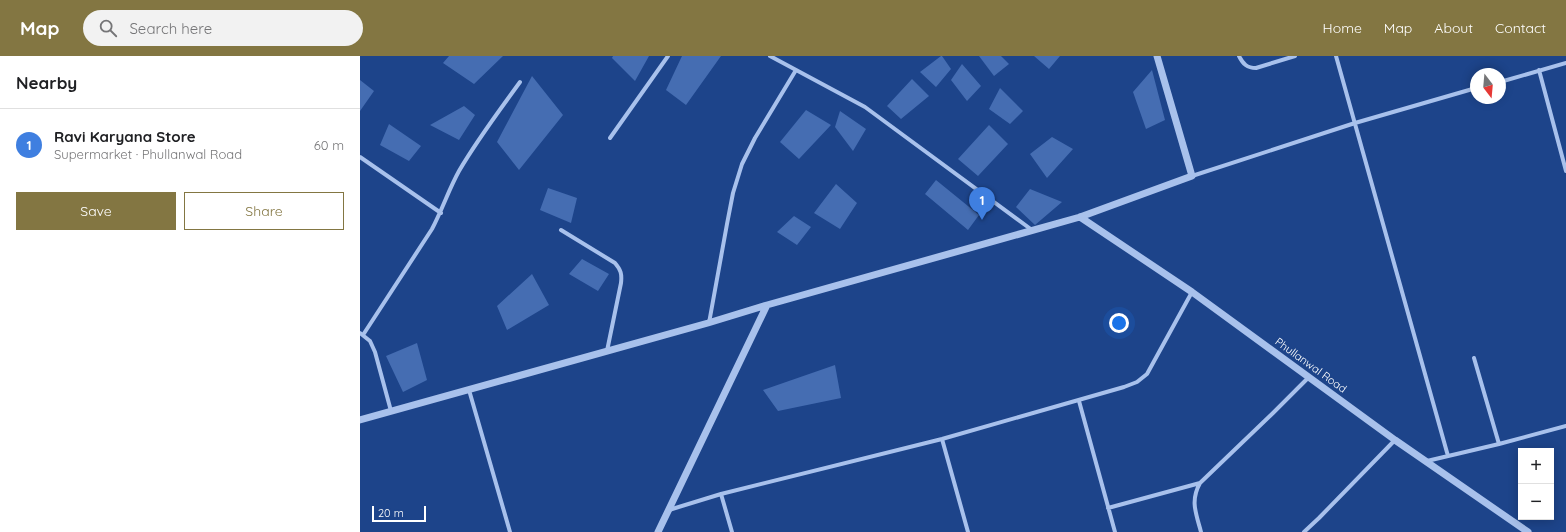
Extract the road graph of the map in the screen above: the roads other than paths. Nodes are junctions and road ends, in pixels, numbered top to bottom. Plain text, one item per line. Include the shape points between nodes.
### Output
1 (668, 56) edge
2 (770, 56) edge
3 (1157, 56) edge
4 (1240, 56) edge
5 (1295, 56) edge
6 (1336, 56) edge
7 (1566, 63) edge
8 (796, 70) junction
9 (1539, 70) junction
10 (1506, 80) edge
11 (520, 82) dead end
12 (1470, 90) edge
13 (1355, 123) junction
14 (610, 138) dead end
15 (360, 157) edge
16 (1566, 171) edge
17 (1192, 176) junction
18 (441, 213) junction
19 (1080, 217) junction
20 (561, 230) dead end
21 (1032, 231) junction
22 (1192, 292) junction
23 (767, 305) junction
24 (708, 323) junction
25 (362, 334) edge
26 (607, 351) junction
27 (1474, 358) dead end
28 (1309, 377) junction
29 (469, 390) junction
30 (1079, 401) junction
31 (390, 411) junction
32 (360, 420) edge
33 (1566, 426) edge
34 (942, 439) junction
35 (1395, 440) junction
36 (1499, 444) junction
37 (1448, 456) junction
38 (1427, 461) junction
39 (1200, 483) junction
40 (721, 494) junction
41 (1108, 508) junction
42 (669, 510) junction
43 (510, 532) edge
44 (658, 532) edge
45 (732, 532) edge
46 (968, 532) edge
47 (1115, 532) edge
48 (1202, 532) edge
49 (1304, 532) edge
50 (1528, 532) edge

1 - 14 street
2 - 8 street
3 - 17 street
4 - 5 street via 1244,64 1256,68
6 - 13 street
7 - 9 street
8 - 21 street via 865,107
8 - 24 street via 742,164 728,218
9 - 10 street
9 - 16 street
11 - 18 street via 458,173
12 - 13 street
13 - 17 street
13 - 37 street
15 - 18 street
17 - 19 street
18 - 25 street
19 - 21 street
19 - 22 street, Phullanwal Road
20 - 26 street via 615,263 620,269 621,283
21 - 23 street
22 - 28 street, Phullanwal Road
22 - 30 street via 1147,374 1137,382
23 - 24 street
23 - 42 street
24 - 26 street
25 - 31 street via 370,341 375,352
26 - 29 street
27 - 36 street
28 - 35 street, Phullanwal Road
28 - 39 street
29 - 31 street
29 - 43 street
30 - 34 street
30 - 41 street
31 - 32 street
33 - 36 street
34 - 40 street
34 - 46 street
35 - 38 street, Phullanwal Road
35 - 49 street
36 - 37 street
37 - 38 street
38 - 50 street, Phullanwal Road
39 - 41 street
39 - 48 street via 1194,503
40 - 42 street
40 - 45 street
41 - 47 street
42 - 44 street

